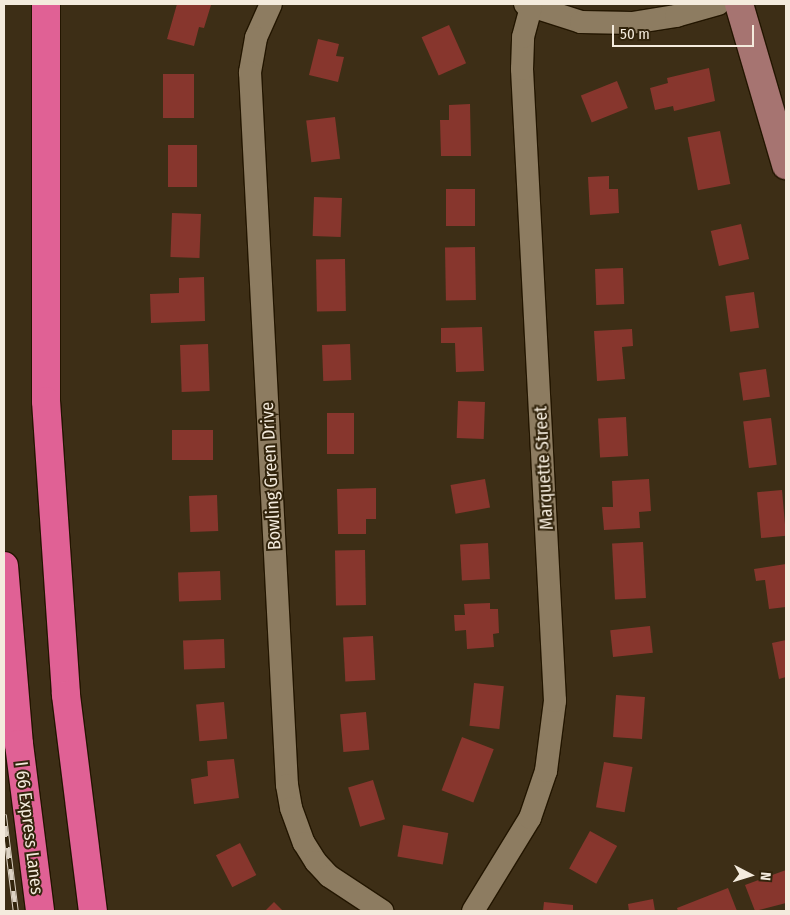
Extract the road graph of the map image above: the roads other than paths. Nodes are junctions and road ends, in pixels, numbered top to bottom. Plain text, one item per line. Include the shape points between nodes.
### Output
1 (46, 4) edge
2 (271, 4) edge
3 (718, 4) edge
4 (739, 4) edge
5 (528, 5) edge
6 (786, 165) edge
7 (4, 566) edge
8 (40, 911) edge
9 (93, 911) edge
10 (382, 911) edge
11 (473, 911) edge

1 - 9 highway via 46,401 66,695
2 - 10 street, Bowling Green Drive via 256,38 250,72 287,784 291,808 304,843 316,862 329,876
3 - 5 street via 676,16 632,23 581,22
4 - 6 street
5 - 11 street, Marquette Street via 522,69 556,700 546,771 530,818
7 - 8 highway, I 66 Express Lanes via 19,744

